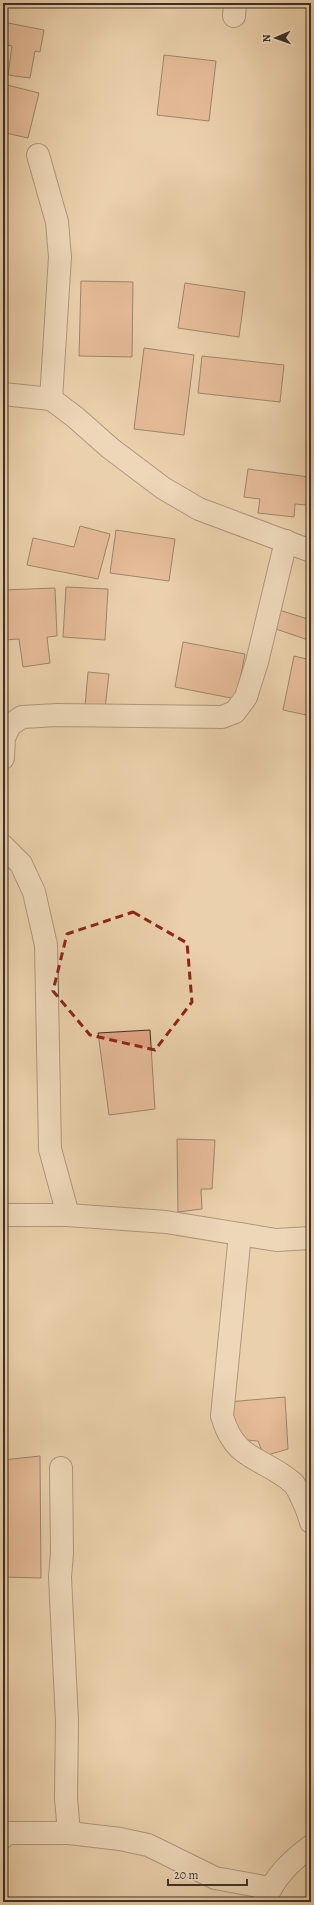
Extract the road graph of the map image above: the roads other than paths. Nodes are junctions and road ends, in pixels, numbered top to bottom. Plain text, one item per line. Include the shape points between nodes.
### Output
1 (38, 155) dead end
2 (3, 394) edge
3 (51, 399) junction
4 (286, 541) junction
5 (311, 551) edge
6 (3, 758) edge
7 (3, 846) edge
8 (3, 1215) edge
9 (68, 1215) junction
10 (240, 1234) junction
11 (311, 1238) edge
12 (61, 1468) dead end
13 (311, 1522) edge
14 (69, 1832) junction
15 (3, 1837) edge
16 (311, 1846) edge
17 (267, 1895) edge

1 - 3 street via 57,222 60,257
2 - 3 street
3 - 4 street via 110,448 198,510
4 - 5 street
4 - 6 street via 257,662 246,697 235,712 222,717 22,717 10,725 4,738
7 - 9 street via 21,864 34,892 46,945 50,1149
8 - 9 street
9 - 10 street via 166,1222
10 - 11 street via 276,1240
10 - 13 street via 222,1416 226,1432 235,1445 294,1484
12 - 14 street via 60,1577
14 - 15 street via 9,1833
14 - 17 street via 148,1845 215,1878
16 - 17 street via 289,1863

